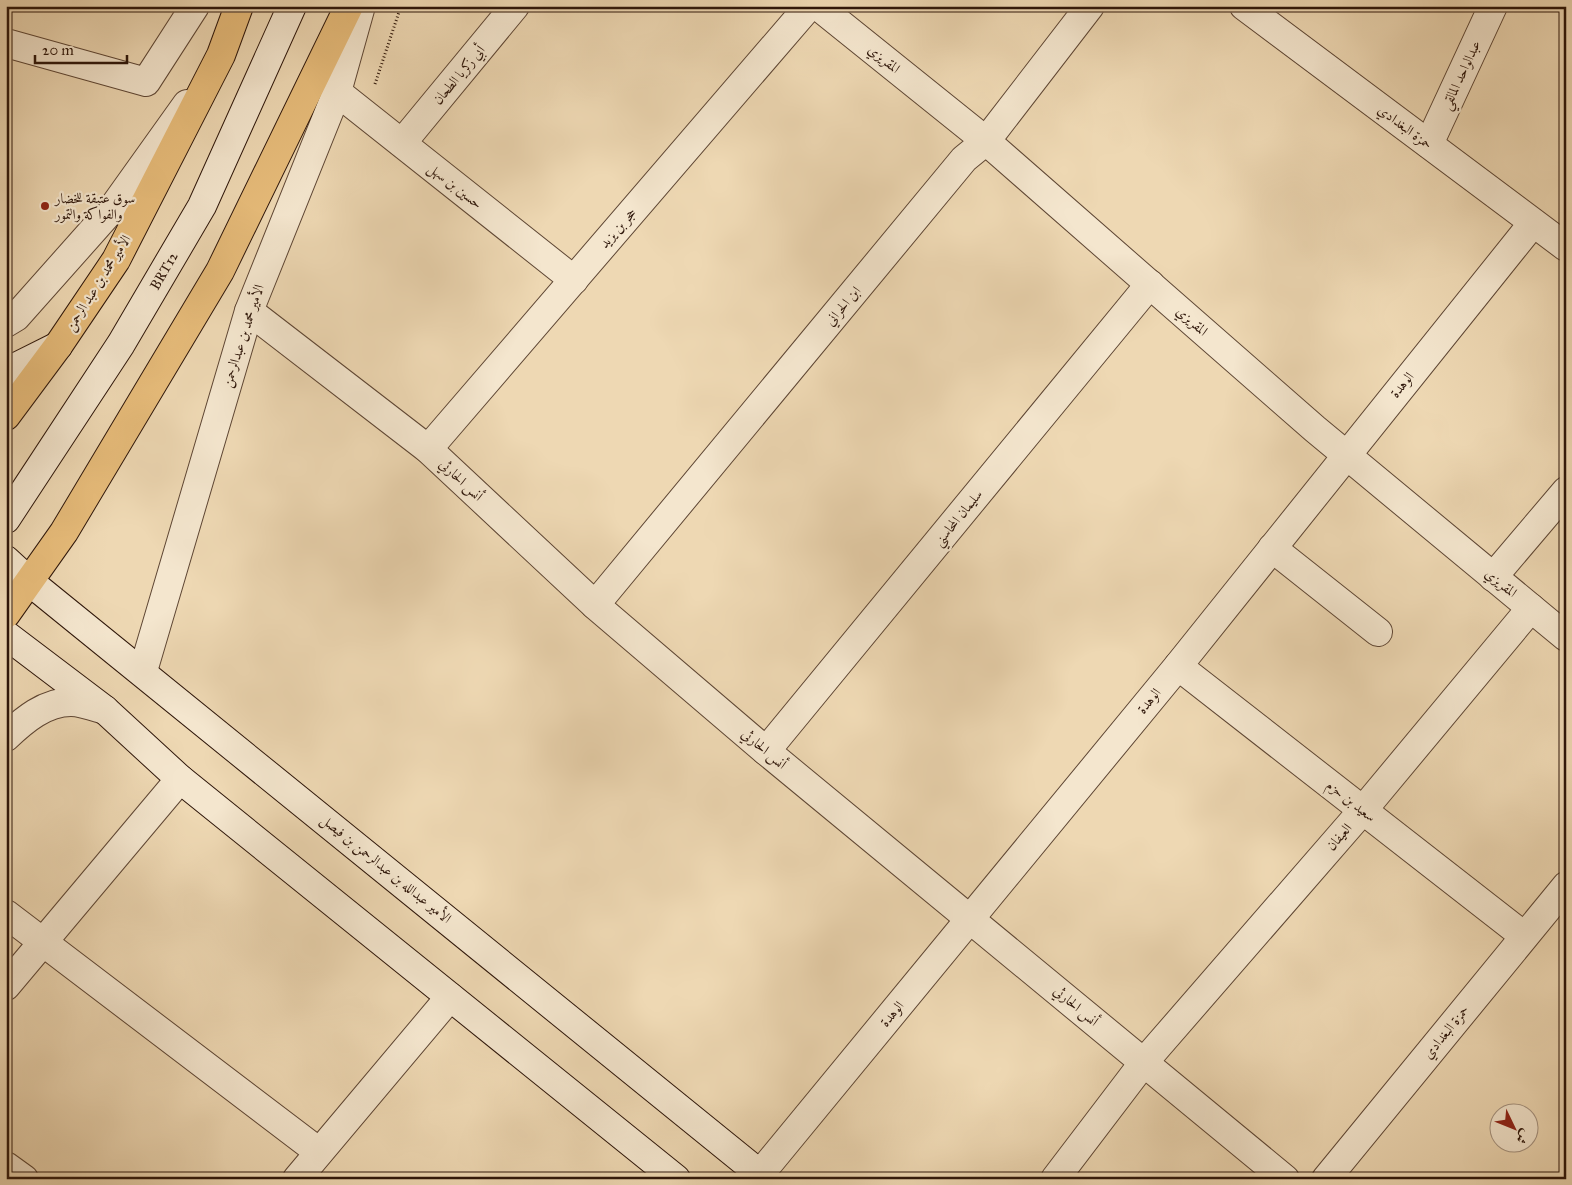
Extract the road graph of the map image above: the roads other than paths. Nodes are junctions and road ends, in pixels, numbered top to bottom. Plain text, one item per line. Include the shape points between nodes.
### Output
1 (194, 6) edge
2 (239, 6) edge
3 (292, 6) edge
4 (349, 6) edge
5 (362, 6) edge
6 (515, 6) edge
7 (809, 6) edge
8 (818, 6) edge
9 (1090, 6) edge
10 (1244, 6) edge
11 (1493, 6) edge
12 (6, 43) edge
13 (220, 56) junction
14 (337, 92) junction
15 (986, 141) junction
16 (402, 143) junction
17 (1428, 144) junction
18 (1533, 223) junction
19 (1566, 247) edge
20 (574, 280) junction
21 (1150, 284) junction
22 (249, 311) junction
23 (6, 323) edge
24 (58, 346) junction
25 (6, 372) edge
26 (6, 416) edge
27 (428, 449) junction
28 (1346, 454) junction
29 (1566, 492) edge
30 (6, 519) edge
31 (1272, 548) junction
32 (6, 560) edge
33 (1493, 577) junction
34 (30, 582) junction
35 (595, 605) junction
36 (1531, 608) junction
37 (6, 614) edge
38 (1378, 632) dead end
39 (6, 635) edge
40 (1566, 637) edge
41 (1178, 666) junction
42 (142, 671) junction
43 (105, 710) junction
44 (6, 737) edge
45 (766, 751) junction
46 (180, 779) junction
47 (1363, 810) junction
48 (1566, 886) edge
49 (6, 914) edge
50 (970, 919) junction
51 (1524, 936) junction
52 (42, 943) junction
53 (6, 986) edge
54 (450, 997) junction
55 (1144, 1062) junction
56 (319, 1152) junction
57 (6, 1166) edge
58 (763, 1176) edge
59 (299, 1178) edge
60 (24, 1179) edge
61 (676, 1179) edge
62 (1056, 1179) edge
63 (1285, 1179) edge
64 (1326, 1179) edge

1 - 12 street via 146,82
2 - 13 main road, الأمير محمد بن عبد الرحمن
3 - 30 street, BRT12 via 202,206 121,344
4 - 34 main road via 220,271 64,532
5 - 14 street, الأمير محمد بن عبدالرحمن
6 - 16 street, أبي زكريا الطحان
7 - 20 street, حجر بن يزيد
8 - 15 street, المقريزي
9 - 15 street, ابن الحراني
10 - 17 street, حمزة البغدادي
11 - 17 street, عبدالواحد المالقي
13 - 23 street via 112,209 16,317
13 - 24 main road, الأمير محمد بن عبد الرحمن via 116,260
14 - 16 street, حسين بن سهل
14 - 22 street, الأمير محمد بن عبدالرحمن
15 - 21 street, المقريزي
15 - 35 street, ابن الحراني via 964,159
16 - 20 street, حسين بن سهل
17 - 18 street, حمزة البغدادي
18 - 19 street, حمزة البغدادي
18 - 28 street, الوهدة
20 - 27 street, حجر بن يزيد
21 - 28 street, المقريزي
21 - 45 street, سليمان المحاسني
22 - 27 street, أنس الحارثي
22 - 42 street, الأمير محمد بن عبدالرحمن
24 - 25 street
24 - 26 main road, الأمير محمد بن عبد الرحمن
27 - 35 street, أنس الحارثي
28 - 31 street, الوهدة
28 - 33 street, المقريزي
29 - 33 street
31 - 38 street
31 - 41 street, الوهدة
32 - 34 street, الأمير عبدالله بن عبدالرحمن بن فيصل
33 - 36 street, المقريزي
34 - 37 main road
34 - 42 street, الأمير عبدالله بن عبدالرحمن بن فيصل
35 - 45 street, أنس الحارثي
36 - 40 street, المقريزي
36 - 47 street, العيفان
39 - 43 street
41 - 47 street, سعيد بن حزم
41 - 50 street, الوهدة
42 - 58 street, الأمير عبدالله بن عبدالرحمن بن فيصل
43 - 44 street via 71,702 46,708 29,716
43 - 46 street
45 - 50 street, أنس الحارثي
46 - 52 street
46 - 54 street
47 - 51 street, سعيد بن حزم
47 - 55 street, العيفان
48 - 51 street, حمزة البغدادي
49 - 52 street
50 - 55 street, أنس الحارثي
50 - 58 street, الوهدة
51 - 64 street, حمزة البغدادي
52 - 53 street
52 - 56 street
54 - 56 street
54 - 61 street
55 - 62 street, العيفان
55 - 63 street, أنس الحارثي
56 - 59 street
57 - 60 street

